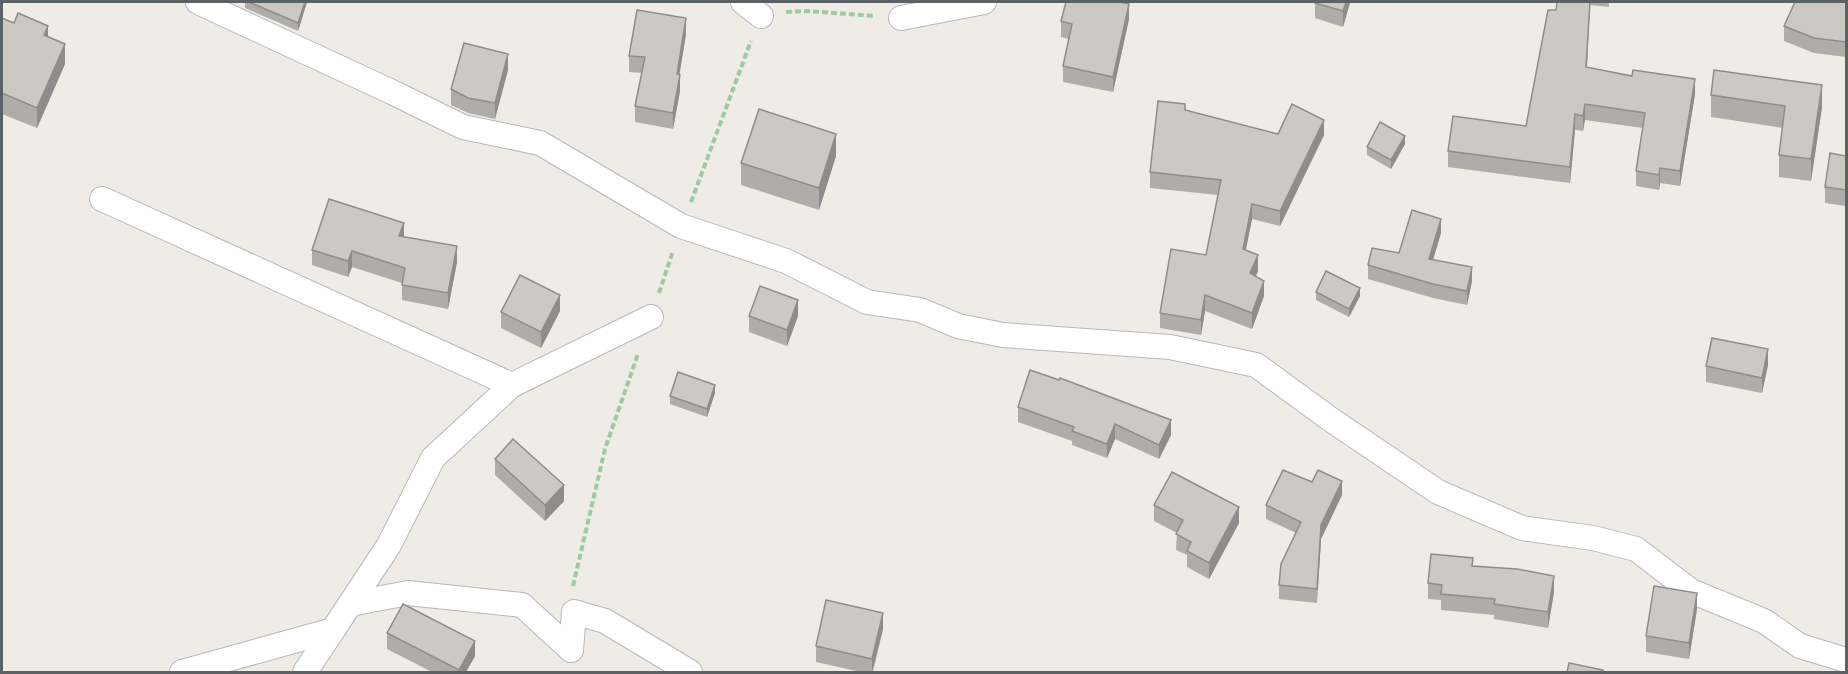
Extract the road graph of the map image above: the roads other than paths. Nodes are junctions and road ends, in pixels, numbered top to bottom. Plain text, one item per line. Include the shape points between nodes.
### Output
1 (198, 2) edge
2 (984, 2) edge
3 (901, 18) road end
4 (102, 199) dead end
5 (651, 317) road end
6 (512, 385) junction
7 (350, 604) junction
8 (333, 630) junction
9 (1846, 660) edge
10 (182, 672) edge
11 (305, 672) edge
12 (690, 672) edge

1 - 9 street via 463,128 540,143 681,226 786,261 867,302 920,310 957,326 1003,335 1170,347 1256,365 1438,492 1522,528 1593,538 1636,549 1691,591 1764,621 1800,646
2 - 3 street
4 - 6 street
5 - 6 street
6 - 7 street via 433,458 389,545
7 - 8 street
7 - 12 street via 408,593 522,605 571,650 574,612 605,621
8 - 10 street
8 - 11 street

